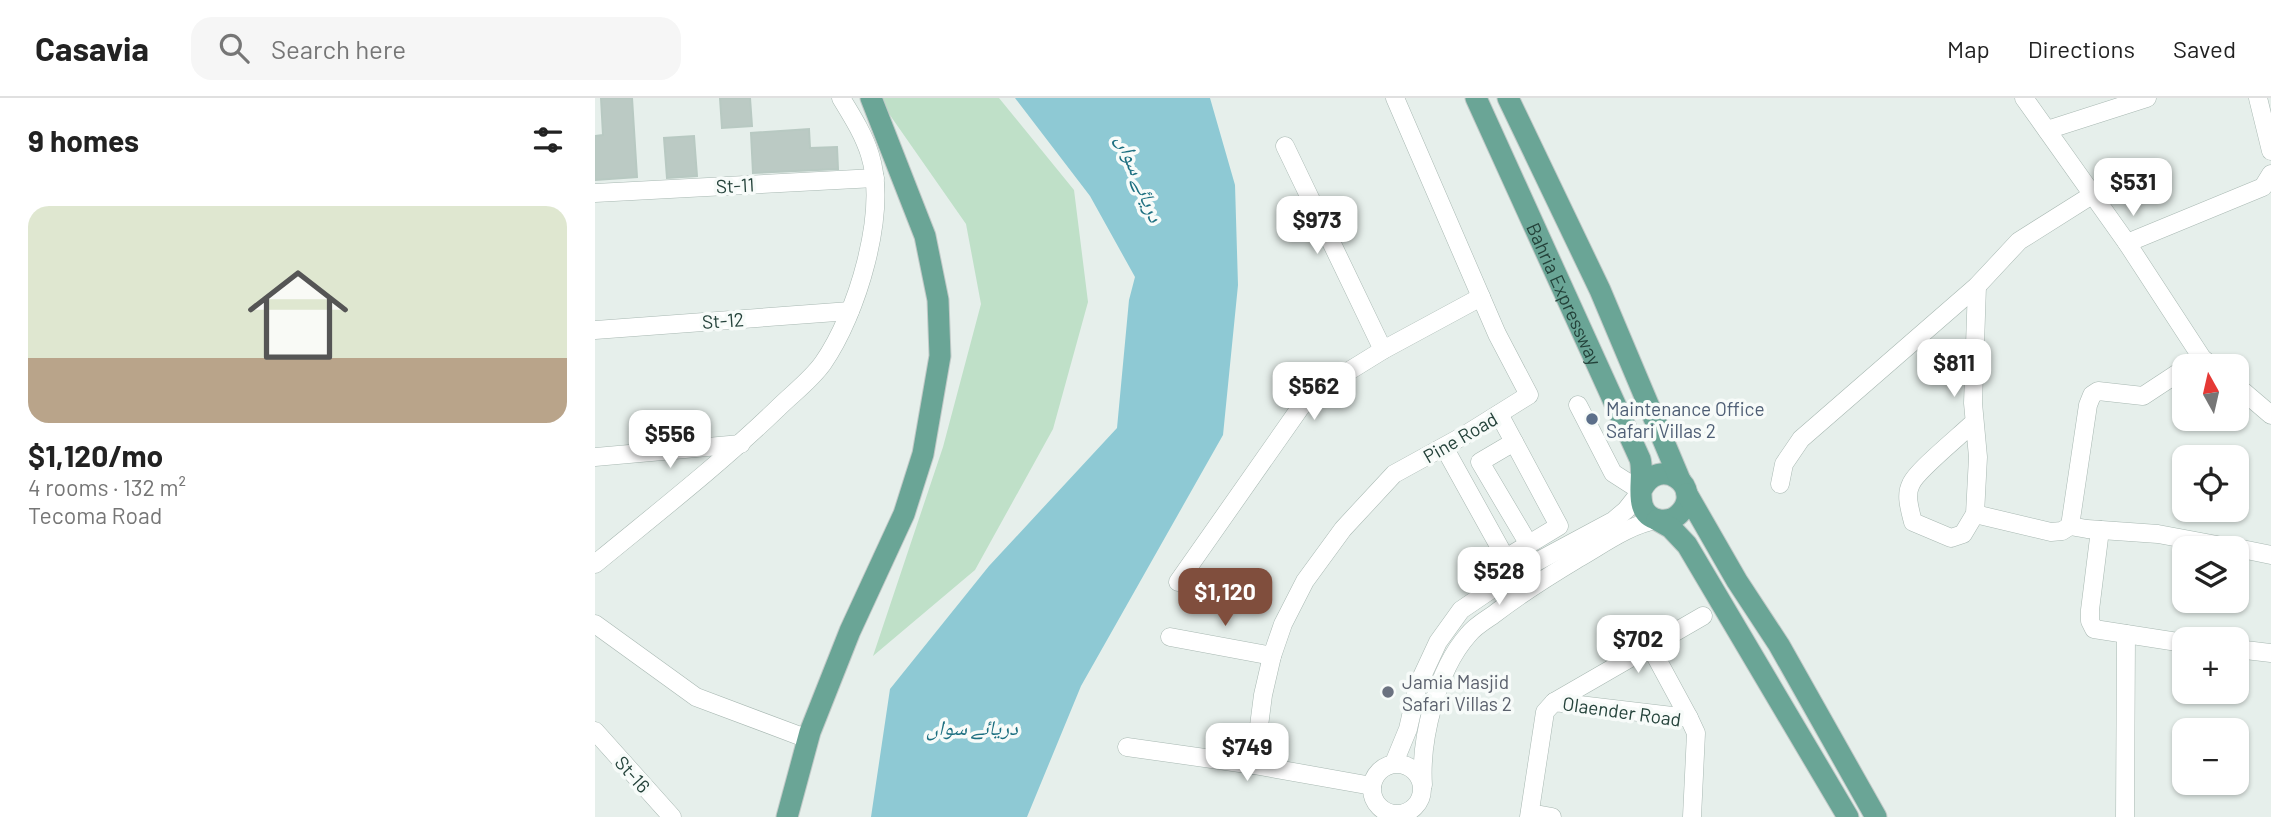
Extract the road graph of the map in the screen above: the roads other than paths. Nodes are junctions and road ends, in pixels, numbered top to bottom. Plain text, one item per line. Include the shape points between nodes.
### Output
1 (841, 98) edge
2 (871, 98) edge
3 (1395, 98) edge
4 (1476, 98) edge
5 (1508, 98) edge
6 (2024, 98) edge
7 (2147, 98) edge
8 (2258, 98) edge
9 (2047, 130) junction
10 (1285, 146) dead end
11 (2271, 151) edge
12 (2271, 174) edge
13 (875, 178) junction
14 (595, 192) edge
15 (2092, 195) junction
16 (2127, 243) junction
17 (1977, 286) junction
18 (1481, 297) junction
19 (851, 311) junction
20 (595, 330) edge
21 (1383, 350) junction
22 (2195, 354) edge
23 (2172, 377) edge
24 (2249, 396) edge
25 (1578, 405) dead end
26 (1499, 414) junction
27 (2271, 415) edge
28 (1974, 422) junction
29 (1514, 442) junction
30 (741, 444) junction
31 (1444, 447) junction
32 (595, 457) edge
33 (1486, 471) junction
34 (1463, 483) junction
35 (1780, 484) dead end
36 (1684, 487) junction
37 (1641, 491) junction
38 (1505, 505) junction
39 (1975, 514) junction
40 (1483, 519) junction
41 (1657, 520) junction
42 (2070, 526) junction
43 (2100, 530) junction
44 (2172, 537) edge
45 (1528, 543) junction
46 (2249, 551) edge
47 (2271, 555) edge
48 (595, 564) edge
49 (1510, 566) junction
50 (1178, 582) dead end
51 (1703, 615) dead end
52 (595, 624) edge
53 (2126, 634) junction
54 (1170, 637) dead end
55 (2172, 641) edge
56 (1650, 646) junction
57 (2249, 650) edge
58 (2271, 653) edge
59 (1272, 656) junction
60 (1554, 702) junction
61 (1689, 718) junction
62 (595, 731) edge
63 (808, 740) junction
64 (1127, 747) dead end
65 (1394, 763) junction
66 (1254, 765) junction
67 (1372, 786) junction
68 (1422, 792) junction
69 (1388, 815) edge
70 (1529, 815) edge
71 (672, 817) edge
72 (787, 817) edge
73 (1418, 817) edge
74 (1552, 817) edge
75 (1692, 817) edge
76 (1848, 817) edge
77 (1876, 817) edge
78 (2125, 817) edge

1 - 13 street via 864,139
2 - 63 main road via 925,236 938,300 940,356 923,454 904,514
3 - 18 street, Pine Road
4 - 37 main road, Bahria Expressway via 1640,459
5 - 36 main road, Bahria Expressway via 1600,290
6 - 9 street
7 - 9 street
8 - 11 street
9 - 15 street
10 - 21 street
12 - 16 street via 2263,187
13 - 14 street, St-11
13 - 19 street via 872,234
15 - 16 street
15 - 17 street via 2019,241
16 - 22 street
17 - 28 street
17 - 35 street via 1801,439 1784,464
18 - 21 street
18 - 26 street, Pine Road via 1529,396
19 - 20 street, St-12
19 - 30 street via 821,366
21 - 50 street via 1315,392 1300,408
23 - 42 street via 2143,396 2098,391 2092,396
24 - 27 street
25 - 37 street via 1613,472
26 - 29 street
26 - 31 street, Pine Road
28 - 39 street via 1978,457
28 - 39 street via 1918,474 1910,485 1909,505 1913,522 1951,538 1963,534
29 - 33 street via 1480,462
29 - 45 street via 1559,526
30 - 32 street
30 - 48 street
31 - 34 street
31 - 59 street, Pine Road via 1394,474 1343,529 1305,581
33 - 34 street
33 - 38 street
34 - 40 street
36 - 37 main road via 1675,476 1661,474 1648,480
36 - 41 main road via 1682,511
36 - 77 main road, Bahria Expressway
37 - 41 main road via 1646,512
37 - 49 street via 1613,521
38 - 40 street
38 - 45 street
39 - 42 street via 2051,532
40 - 49 street
41 - 68 street via 1621,534 1529,587 1469,633 1437,691
41 - 76 main road via 1687,545
42 - 43 street
43 - 44 street
43 - 53 street via 2090,621 2094,629
45 - 49 street
46 - 47 street
49 - 65 street via 1461,610 1438,642 1418,685 1409,729
51 - 56 street
52 - 63 street via 696,697
53 - 55 street
53 - 78 street
54 - 59 street
56 - 60 street
56 - 61 street
57 - 58 street
59 - 66 street, Pine Road
60 - 61 street, Olaender Road
60 - 70 street, Olaender Road via 1545,712
61 - 75 street, Olaender Road via 1696,733
62 - 71 street, St-16
63 - 72 main road
64 - 66 street
65 - 67 street via 1381,768
65 - 68 street via 1418,773
66 - 67 street
67 - 69 street via 1377,805
68 - 69 street via 1413,809
68 - 73 street
70 - 74 street, Olaender Road

